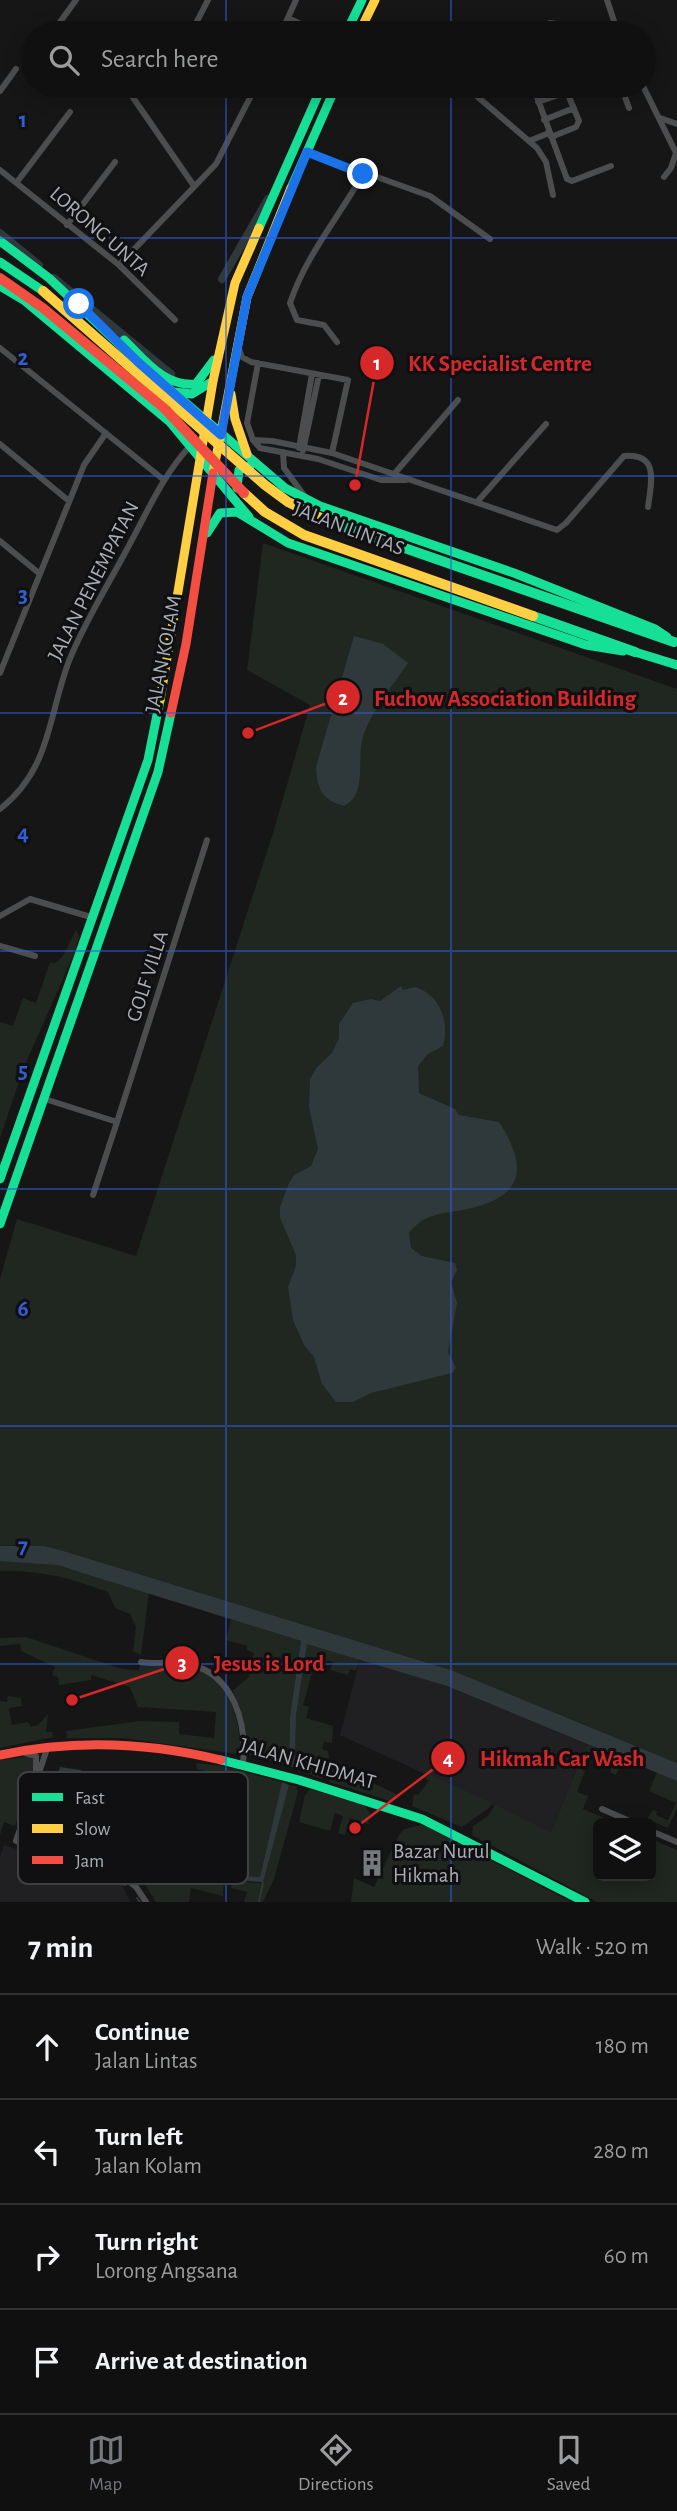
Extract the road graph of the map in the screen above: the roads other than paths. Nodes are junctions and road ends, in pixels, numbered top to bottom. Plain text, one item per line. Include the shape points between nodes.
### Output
1 (76, 0) edge
2 (208, 0) edge
3 (296, 0) edge
4 (362, 0) edge
5 (375, 0) edge
6 (607, 0) edge
7 (288, 18) junction
8 (61, 21) edge
9 (197, 21) edge
10 (287, 21) edge
11 (294, 21) edge
12 (353, 21) edge
13 (356, 21) edge
14 (365, 21) joint
15 (614, 21) edge
16 (16, 69) dead end
17 (0, 90) edge
18 (133, 98) edge
19 (250, 98) edge
20 (317, 98) edge
21 (331, 98) edge
22 (479, 98) edge
23 (537, 98) edge
24 (550, 98) edge
25 (570, 98) edge
26 (625, 98) edge
27 (649, 98) edge
28 (538, 102) junction
29 (574, 108) junction
30 (629, 108) dead end
31 (70, 112) dead end
32 (660, 118) junction
33 (544, 120) junction
34 (677, 124) edge
35 (551, 138) junction
36 (529, 141) junction
37 (537, 148) junction
38 (307, 152) junction
39 (116, 162) dead end
40 (611, 166) dead end
41 (0, 170) edge
42 (363, 174) junction
43 (664, 177) dead end
44 (17, 182) junction
45 (194, 186) junction
46 (553, 195) dead end
47 (66, 225) junction
48 (490, 239) dead end
49 (0, 241) edge
50 (0, 262) edge
51 (119, 265) junction
52 (0, 278) edge
53 (0, 286) edge
54 (79, 304) junction
55 (175, 320) dead end
56 (337, 342) dead end
57 (238, 343) junction
58 (0, 348) edge
59 (218, 352) junction
60 (258, 363) junction
61 (316, 375) junction
62 (213, 381) junction
63 (230, 385) junction
64 (173, 392) junction
65 (458, 400) dead end
66 (206, 421) junction
67 (546, 424) dead end
68 (106, 433) junction
69 (221, 435) junction
70 (253, 440) junction
71 (0, 444) edge
72 (190, 446) junction
73 (302, 447) junction
74 (283, 452) junction
75 (332, 453) junction
76 (300, 455) junction
77 (248, 456) junction
78 (200, 457) junction
79 (395, 472) junction
80 (213, 473) junction
81 (274, 478) junction
82 (164, 480) junction
83 (407, 480) junction
84 (391, 481) junction
85 (306, 498) junction
86 (69, 501) junction
87 (477, 502) junction
88 (242, 507) junction
89 (648, 507) dead end
90 (207, 508) junction
91 (250, 518) junction
92 (189, 527) junction
93 (0, 541) edge
94 (201, 552) junction
95 (40, 574) junction
96 (675, 642) edge
97 (0, 649) edge
98 (635, 652) junction
99 (7, 655) junction
100 (677, 665) edge
101 (0, 673) edge
102 (0, 808) edge
103 (207, 839) dead end
104 (0, 916) edge
105 (94, 918) junction
106 (0, 946) edge
107 (35, 956) dead end
108 (64, 1042) junction
109 (46, 1048) junction
110 (45, 1099) junction
111 (117, 1122) junction
112 (0, 1179) edge
113 (93, 1195) dead end
114 (0, 1224) edge
115 (141, 1662) dead end
116 (48, 1746) junction
117 (14, 1750) junction
118 (0, 1755) edge
119 (243, 1763) junction
120 (36, 1772) edge
121 (38, 1772) edge
122 (602, 1809) dead end
123 (623, 1818) edge
124 (656, 1833) edge
125 (677, 1842) edge
126 (132, 1884) edge
127 (146, 1902) edge
128 (585, 1902) edge

1 - 8 street
2 - 9 street
3 - 7 street
4 - 12 main road
5 - 14 main road
6 - 15 street
7 - 10 street
7 - 11 street
13 - 14 main road
16 - 17 street
18 - 45 street
19 - 45 street via 224,152
20 - 59 main road, JALAN KOLAM via 244,257
21 - 38 main road, JALAN KOLAM
22 - 36 street
23 - 28 street
24 - 28 street
25 - 29 street
26 - 30 street
27 - 32 street
28 - 33 street
29 - 33 street
29 - 35 street via 578,126
31 - 44 street
32 - 34 street
32 - 43 street via 676,153
33 - 35 street
35 - 36 street
35 - 37 street
35 - 40 street via 569,181
36 - 37 street
37 - 46 street via 546,162
38 - 42 street
38 - 57 main road, JALAN KOLAM via 253,279
39 - 47 street
41 - 44 street, LORONG UNTA
42 - 48 street via 430,196
42 - 56 street via 312,253 290,303 297,320 324,325
44 - 47 street, LORONG UNTA
45 - 51 street
47 - 51 street, LORONG UNTA
49 - 54 main road
50 - 96 main road, JALAN LINTAS, bridge via 43,291 292,506
51 - 55 street, LORONG UNTA
52 - 98 main road, JALAN LINTAS, bridge via 148,396 181,425 230,482 277,521 304,535
53 - 72 main road via 35,309 170,422
54 - 59 main road via 180,385 202,379
54 - 64 main road
57 - 60 street via 242,357
57 - 63 main road, JALAN KOLAM
58 - 68 street
59 - 62 main road, JALAN KOLAM
60 - 61 street
60 - 70 street via 247,423
61 - 73 street
61 - 75 street via 348,380
62 - 64 main road via 191,394
62 - 66 main road, JALAN KOLAM
63 - 69 main road, JALAN KOLAM
63 - 77 main road via 235,419
64 - 66 main road
65 - 79 street
66 - 69 main road
66 - 78 main road, JALAN KOLAM
67 - 87 street
68 - 82 street
68 - 86 street via 83,465
69 - 77 main road
69 - 80 main road, JALAN KOLAM
70 - 73 street
70 - 74 street via 260,448
71 - 86 street
72 - 78 main road
72 - 82 street, JALAN PENEMPATAN
73 - 75 street
73 - 76 street
74 - 76 street
74 - 85 street via 284,468
75 - 79 street
76 - 84 street
77 - 81 main road
78 - 80 main road
78 - 92 main road, JALAN KOLAM
79 - 83 street
79 - 84 street
80 - 88 main road
80 - 90 main road, JALAN KOLAM
81 - 85 main road, JALAN LINTAS
81 - 88 main road via 249,466 239,470 236,478
82 - 102 street, JALAN PENEMPATAN via 68,663 42,756 18,793
83 - 84 street
83 - 87 street
85 - 96 main road, JALAN LINTAS via 558,590 655,629
86 - 95 street
87 - 89 street via 557,530 624,456 637,455 648,462 652,477
88 - 91 main road
90 - 92 main road via 204,503 198,506
90 - 94 main road, JALAN KOLAM
91 - 94 main road via 220,513 209,526
91 - 98 main road via 288,543 586,645
92 - 105 main road, JALAN KOLAM via 148,760
93 - 95 street
94 - 108 main road, JALAN KOLAM via 158,772
95 - 99 street
97 - 99 street
98 - 100 main road, JALAN LINTAS
99 - 101 street
103 - 111 street, GOLF VILLA
104 - 105 street via 30,899
105 - 109 main road, JALAN KOLAM
106 - 107 street
108 - 109 main road via 57,1040
108 - 110 main road, JALAN KOLAM
109 - 112 main road, JALAN KOLAM
110 - 111 street
110 - 114 main road, JALAN KOLAM
111 - 113 street, GOLF VILLA
115 - 119 street via 188,1663 227,1685 240,1720
116 - 117 main road, JALAN KHIDMAT
116 - 119 main road, JALAN KHIDMAT via 134,1747
116 - 121 street
117 - 118 main road, JALAN KHIDMAT
117 - 120 street via 34,1753
119 - 128 main road, JALAN KHIDMAT via 413,1815
122 - 123 street
124 - 125 street
126 - 127 street

